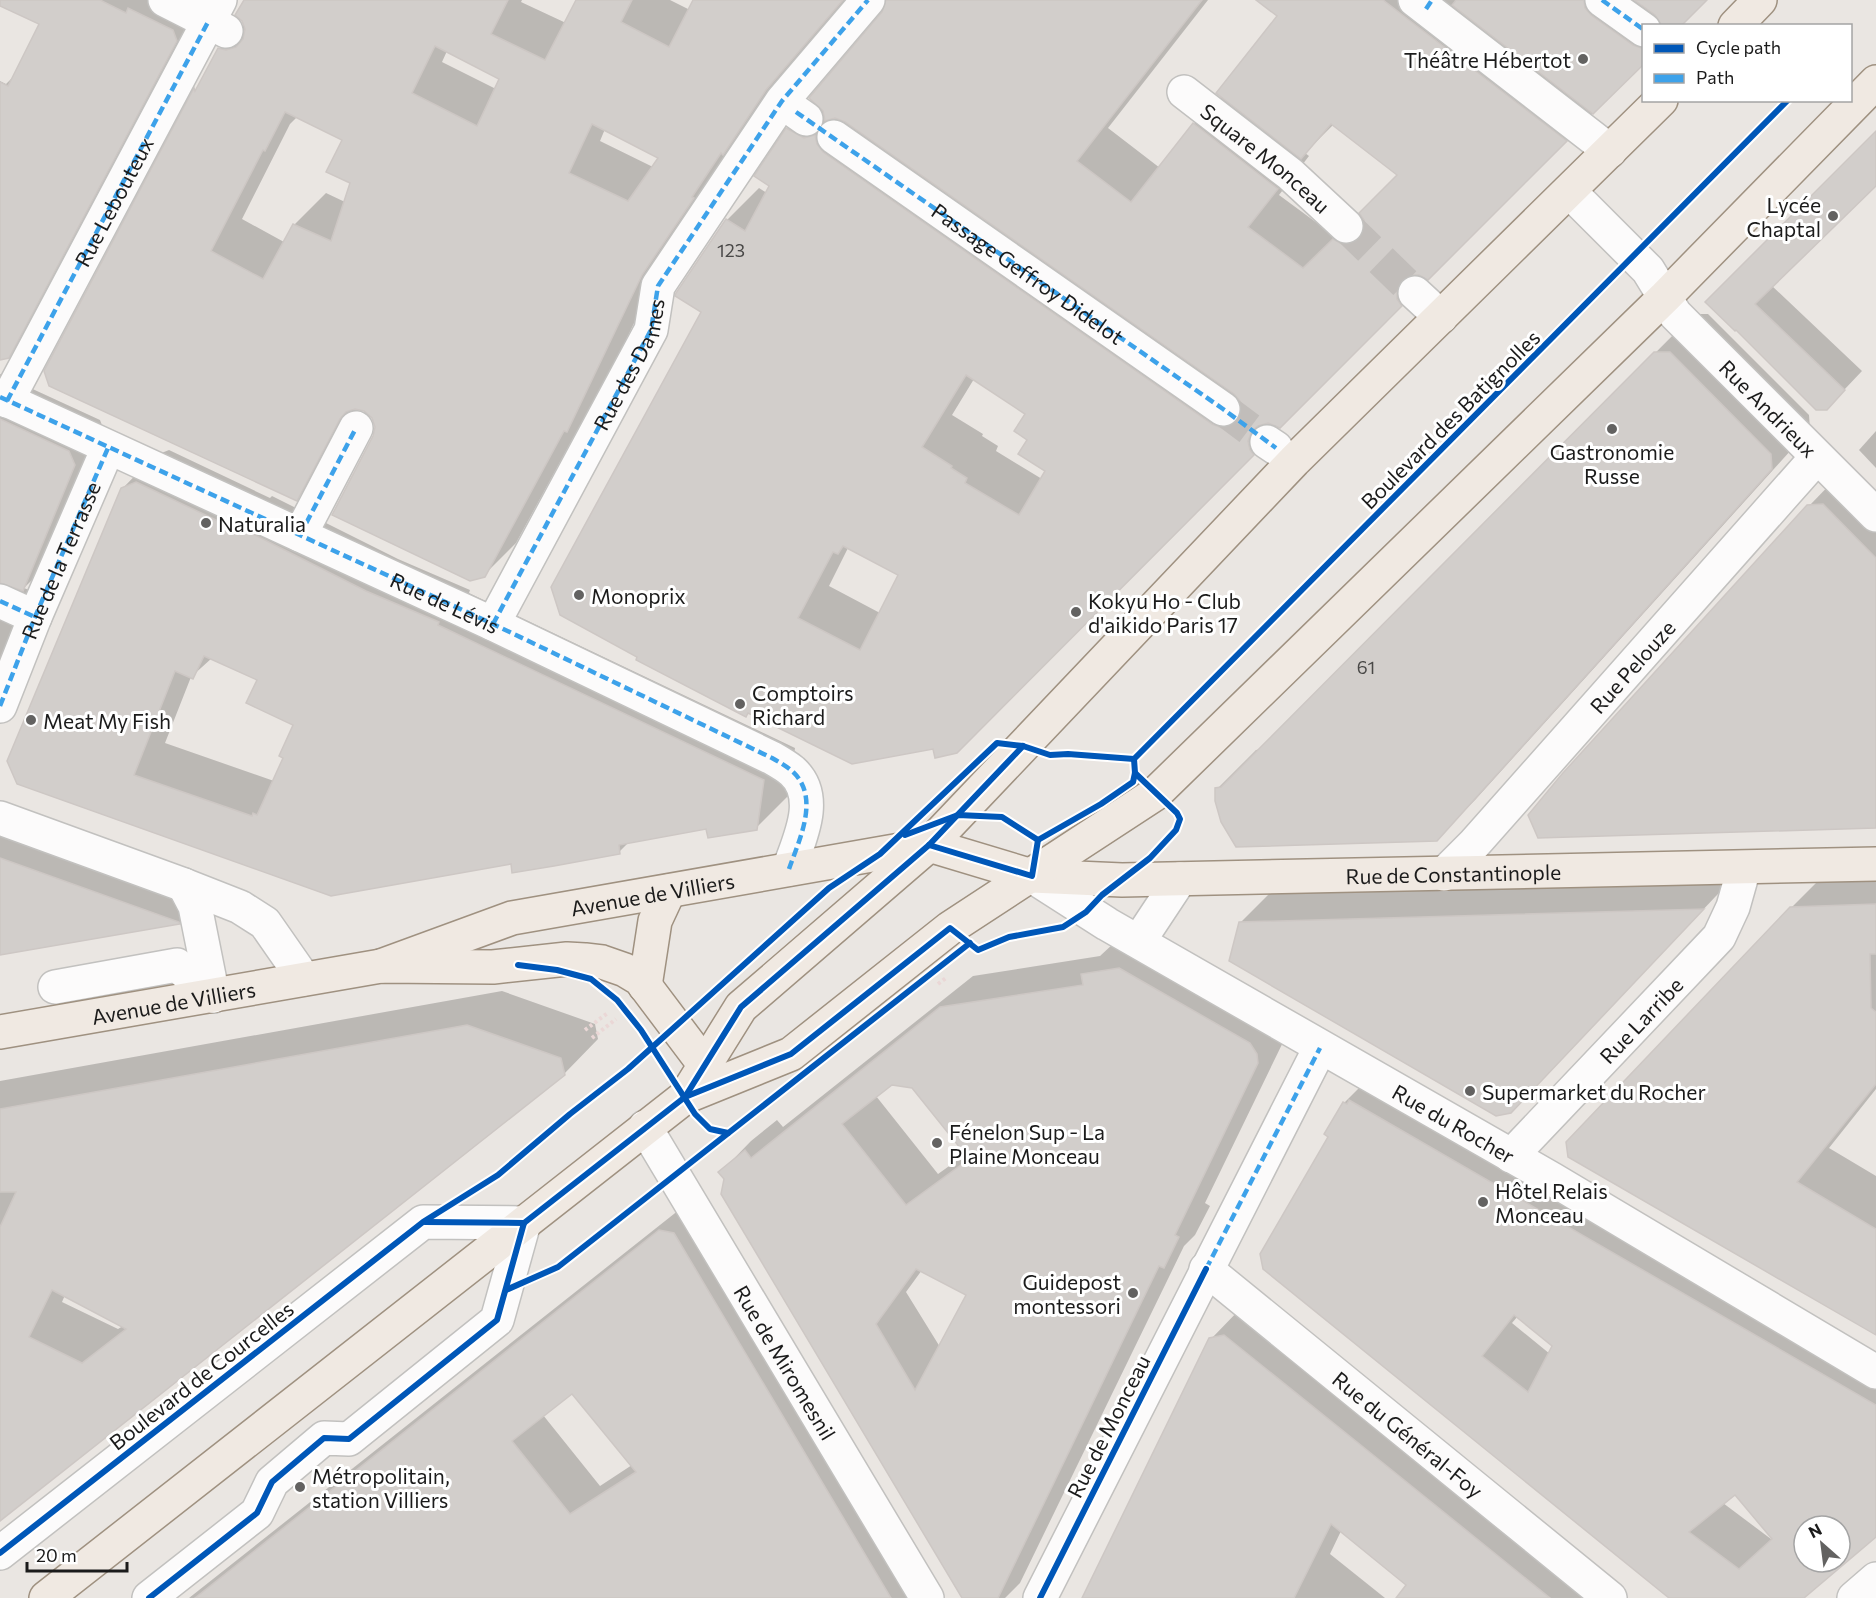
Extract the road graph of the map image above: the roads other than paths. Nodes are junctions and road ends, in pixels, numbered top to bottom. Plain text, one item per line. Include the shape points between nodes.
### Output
1 (165, 0) edge
2 (867, 0) edge
3 (1602, 0) edge
4 (1760, 0) edge
5 (1424, 3) edge
6 (218, 18) edge
7 (1737, 24) edge
8 (1642, 29) edge
9 (1876, 82) edge
10 (1184, 92) dead end
11 (1658, 102) edge
12 (834, 138) dead end
13 (1610, 151) junction
14 (1569, 191) junction
15 (1346, 226) tunnel mouth
16 (1415, 293) tunnel mouth
17 (1665, 297) junction
18 (1441, 317) junction
19 (4, 399) edge
20 (1223, 409) tunnel mouth
21 (356, 428) dead end
22 (108, 448) junction
23 (1817, 457) junction
24 (1876, 515) edge
25 (300, 535) junction
26 (0, 601) edge
27 (35, 617) junction
28 (493, 624) junction
29 (0, 706) edge
30 (0, 818) edge
31 (929, 845) junction
32 (1876, 864) edge
33 (1744, 867) junction
34 (789, 869) junction
35 (1444, 874) junction
36 (1032, 876) junction
37 (1180, 879) junction
38 (184, 885) junction
39 (669, 891) junction
40 (1139, 941) junction
41 (381, 966) junction
42 (304, 980) junction
43 (645, 986) junction
44 (55, 987) dead end
45 (213, 996) junction
46 (0, 1032) edge
47 (1320, 1048) junction
48 (712, 1074) junction
49 (645, 1128) junction
50 (1511, 1156) junction
51 (524, 1223) junction
52 (1206, 1269) junction
53 (1876, 1372) edge
54 (264, 1428) junction
55 (297, 1461) junction
56 (0, 1553) edge
57 (1876, 1579) edge
58 (46, 1598) edge
59 (149, 1598) edge
60 (927, 1598) edge
61 (1040, 1598) edge
62 (1610, 1598) edge
63 (1854, 1598) edge

1 - 6 street
2 - 28 street, Rue des Dames via 782,101 658,286 651,330
3 - 8 street
4 - 7 main road
5 - 13 street
6 - 19 street, Rue Lebouteux
9 - 17 main road
10 - 15 street, Square Monceau via 1290,174
11 - 13 main road
12 - 20 street, Passage Geffroy Didelot
13 - 14 main road
14 - 17 street via 1648,270
14 - 18 main road
16 - 18 street
17 - 23 street, Rue Andrieux via 1675,314
17 - 36 main road via 1155,794
18 - 31 main road via 1294,461
19 - 22 street, Rue de Lévis
21 - 25 street
22 - 25 street, Rue de Lévis
22 - 27 street, Rue de la Terrasse
23 - 24 street, Rue Andrieux
23 - 35 street, Rue Pelouze
25 - 28 street, Rue de Lévis
26 - 27 street
27 - 29 street, Rue de la Terrasse
28 - 34 street, Rue de Lévis via 772,758 794,773 804,791 807,810
30 - 38 street
31 - 34 main road, Avenue de Villiers
31 - 36 main road, Rue de Constantinople
31 - 48 main road via 741,1007
32 - 33 main road, Rue de Constantinople
33 - 35 main road, Rue de Constantinople
33 - 50 street, Rue Larribe via 1733,907 1719,937
34 - 39 main road, Avenue de Villiers
35 - 37 main road, Rue de Constantinople
36 - 37 main road, Rue de Constantinople
36 - 40 street, Rue du Rocher
36 - 48 main road via 950,928 791,1054
37 - 40 street
38 - 42 street via 240,907 265,923
38 - 45 street via 195,906
39 - 41 main road, Avenue de Villiers via 512,918
39 - 43 main road via 655,921
40 - 47 street, Rue du Rocher
41 - 42 main road, Avenue de Villiers
41 - 43 main road, Avenue de Villiers via 493,966 585,960 625,970
42 - 45 main road, Avenue de Villiers
43 - 48 main road, Avenue de Villiers
44 - 45 street via 177,965
45 - 46 main road, Avenue de Villiers
47 - 50 street, Rue du Rocher
47 - 52 street, Rue de Monceau
48 - 49 main road
49 - 51 main road
49 - 60 street, Rue de Miromesnil
50 - 53 street, Rue du Rocher
51 - 54 main road
51 - 55 street via 497,1320 349,1439 324,1438
51 - 56 street, Boulevard de Courcelles via 423,1222
52 - 61 street, Rue de Monceau
52 - 62 street, Rue du Général-Foy
54 - 55 street
54 - 58 main road
55 - 59 street via 272,1482 257,1513
57 - 63 street

